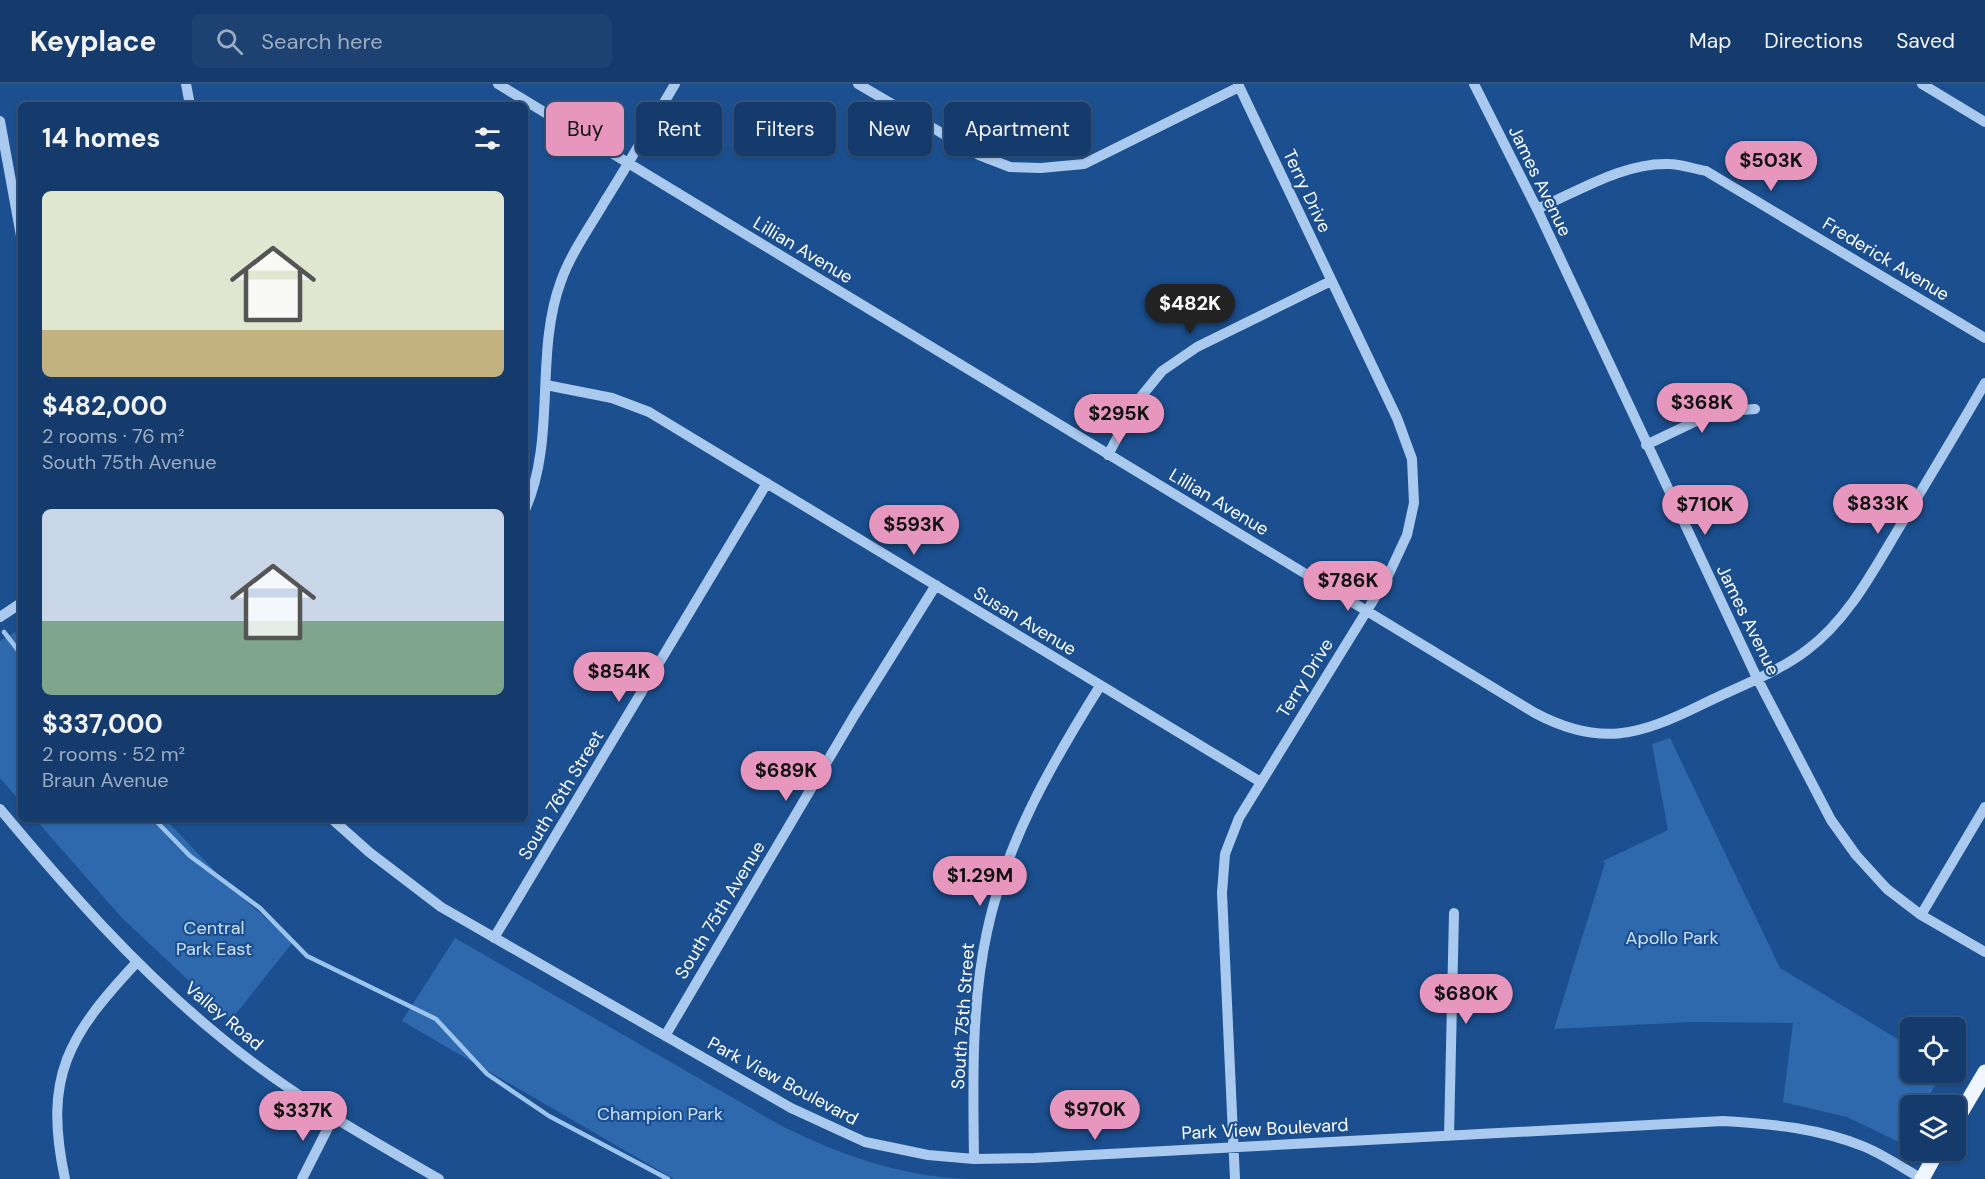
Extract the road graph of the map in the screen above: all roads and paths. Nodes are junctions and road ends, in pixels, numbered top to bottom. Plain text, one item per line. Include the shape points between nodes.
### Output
1 (186, 84) edge
2 (498, 84) edge
3 (675, 84) edge
4 (858, 84) edge
5 (1474, 84) edge
6 (1922, 84) edge
7 (1238, 85) edge
8 (189, 102) edge
9 (528, 102) edge
10 (528, 102) edge
11 (0, 121) edge
12 (1985, 122) edge
13 (628, 163) junction
14 (1537, 209) junction
15 (18, 220) edge
16 (1331, 281) junction
17 (1985, 338) edge
18 (1985, 383) edge
19 (546, 386) junction
20 (1755, 408) dead end
21 (1646, 445) junction
22 (1108, 455) junction
23 (767, 483) junction
24 (528, 503) edge
25 (936, 585) junction
26 (18, 605) edge
27 (1367, 609) junction
28 (0, 617) edge
29 (1757, 678) junction
30 (1100, 686) junction
31 (1259, 781) junction
32 (1985, 807) edge
33 (0, 808) edge
34 (335, 822) edge
35 (1454, 913) dead end
36 (1921, 915) junction
37 (494, 938) junction
38 (1985, 952) edge
39 (137, 962) junction
40 (665, 1036) junction
41 (1985, 1072) edge
42 (1966, 1104) edge
43 (333, 1118) junction
44 (1449, 1136) junction
45 (1233, 1147) junction
46 (974, 1159) junction
47 (1932, 1161) edge
48 (65, 1179) edge
49 (302, 1179) edge
50 (439, 1179) edge
51 (1235, 1179) edge
52 (1922, 1179) edge

1 - 8 street
2 - 10 street, Lillian Avenue
3 - 13 street
4 - 7 street via 979,154 1010,167 1041,168 1083,164
5 - 14 street, James Avenue
6 - 12 street
7 - 16 street, Terry Drive
9 - 13 street, Lillian Avenue
11 - 15 street
13 - 19 street via 561,281 551,325
13 - 22 street, Lillian Avenue
14 - 17 street, Frederick Avenue via 1643,166 1669,164 1706,171
14 - 21 street, James Avenue
16 - 22 street via 1197,347 1162,371 1136,404
16 - 27 street, Terry Drive via 1397,418 1412,459 1414,503 1407,535
18 - 29 street, Lillian Avenue via 1860,592 1807,650
19 - 23 street, Susan Avenue via 612,398 649,412
19 - 24 street via 542,449
20 - 21 street via 1715,412
21 - 29 street, James Avenue
22 - 27 street, Lillian Avenue
23 - 25 street, Susan Avenue
23 - 37 street, South 76th Street
25 - 30 street, Susan Avenue
25 - 40 street, South 75th Avenue
26 - 28 street
27 - 29 street, Lillian Avenue via 1535,713 1576,730 1610,734 1644,730
27 - 31 street, Terry Drive
29 - 36 street, James Avenue via 1831,820 1887,889
30 - 31 street, Susan Avenue
30 - 46 street, South 75th Street via 1057,755 1028,812 1005,870 987,933 974,1062
31 - 45 street, Terry Drive via 1225,854 1222,893
32 - 36 street
33 - 39 street, Valley Road
34 - 37 street, Park View Boulevard via 441,906
35 - 44 street
36 - 38 street, James Avenue
37 - 40 street, Park View Boulevard
39 - 43 street, Valley Road via 224,1040
39 - 48 street via 85,1022 66,1062 56,1120
40 - 46 street, Park View Boulevard via 791,1108 865,1142 928,1155
41 - 42 main road
43 - 49 street
43 - 50 street, Valley Road
44 - 45 street, Park View Boulevard
44 - 52 street, Park View Boulevard via 1723,1121 1790,1125 1866,1147
45 - 46 street, Park View Boulevard
45 - 51 street, Terry Drive
47 - 52 main road

